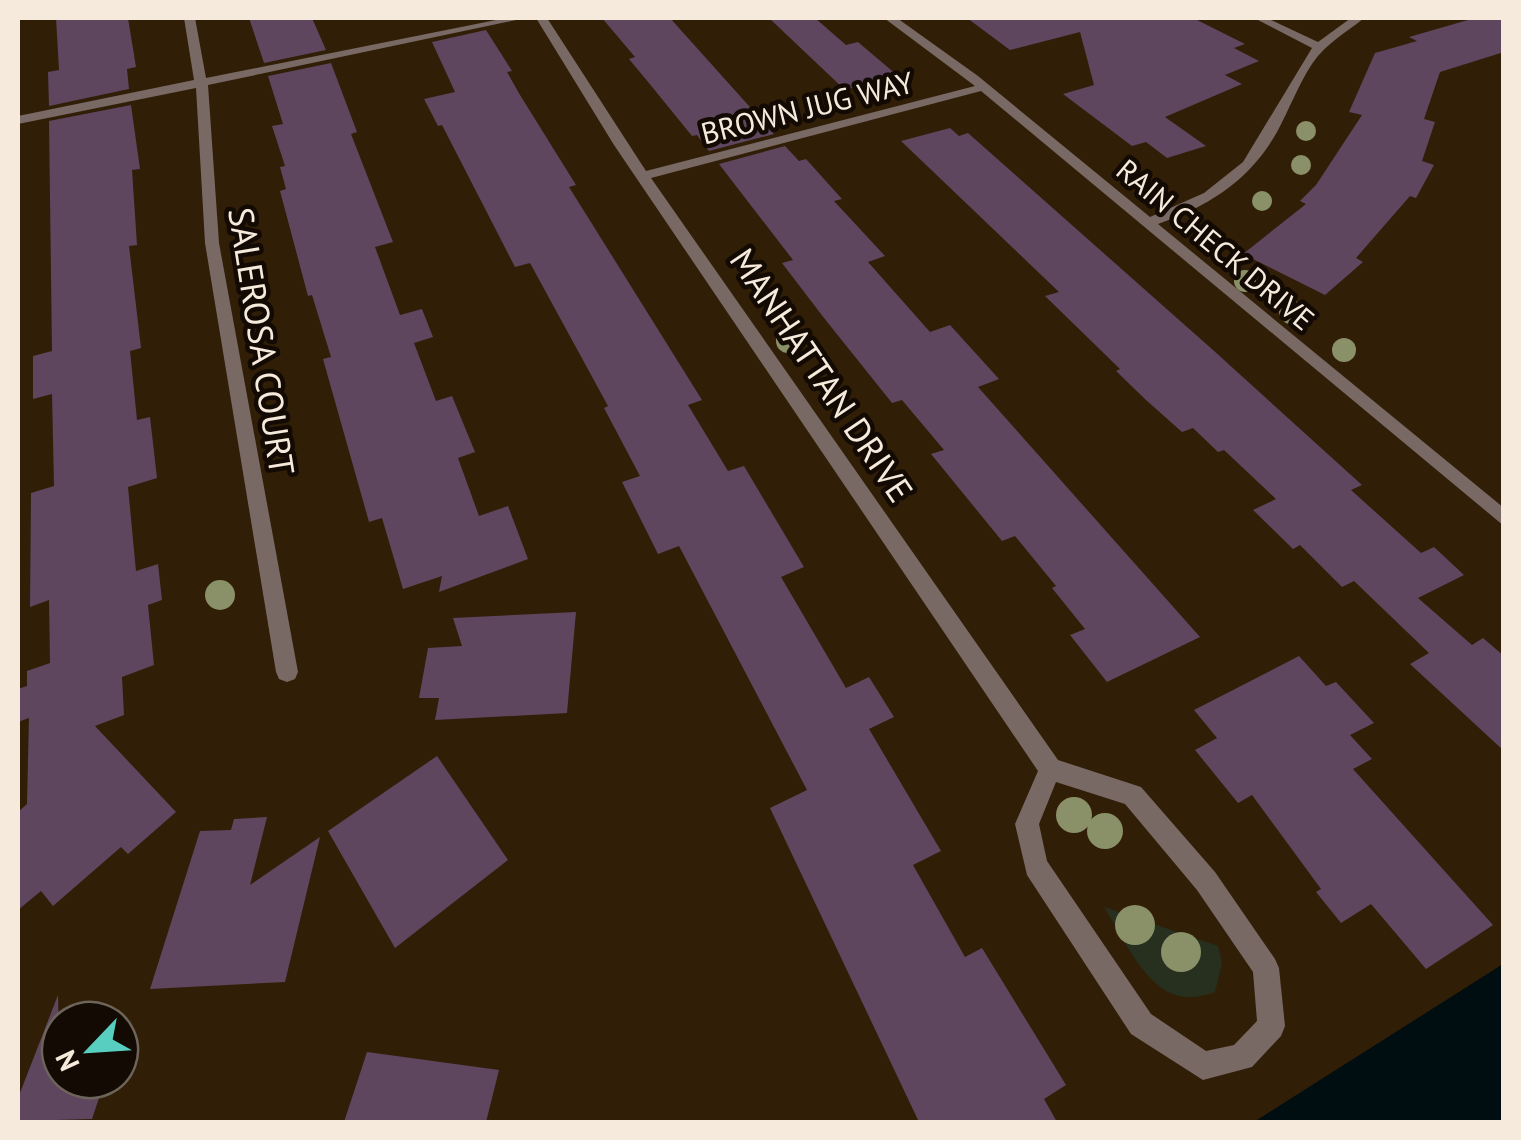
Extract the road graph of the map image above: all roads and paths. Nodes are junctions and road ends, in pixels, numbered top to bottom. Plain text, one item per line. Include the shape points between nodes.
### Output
1 (188, 18) edge
2 (520, 18) edge
3 (542, 18) edge
4 (890, 18) edge
5 (1259, 18) edge
6 (1358, 18) edge
7 (1316, 44) junction
8 (201, 82) junction
9 (984, 87) junction
10 (18, 120) edge
11 (642, 176) junction
12 (1148, 223) junction
13 (1504, 519) edge
14 (288, 672) dead end
15 (1050, 769) junction

1 - 8 street, SALEROSA COURT
2 - 8 street
3 - 11 street, MANHATTAN DRIVE
4 - 9 street, RAIN CHECK DRIVE
5 - 7 street
6 - 7 street
7 - 12 street via 1248,165 1194,204
8 - 10 street
8 - 14 street, SALEROSA COURT via 212,244
9 - 11 street, BROWN JUG WAY
9 - 12 street, RAIN CHECK DRIVE
11 - 15 street, MANHATTAN DRIVE
12 - 13 street, RAIN CHECK DRIVE
15 - 15 street via 1027,824 1036,866 1141,1024 1203,1066 1242,1056 1271,1026 1266,968 1206,881 1132,794

